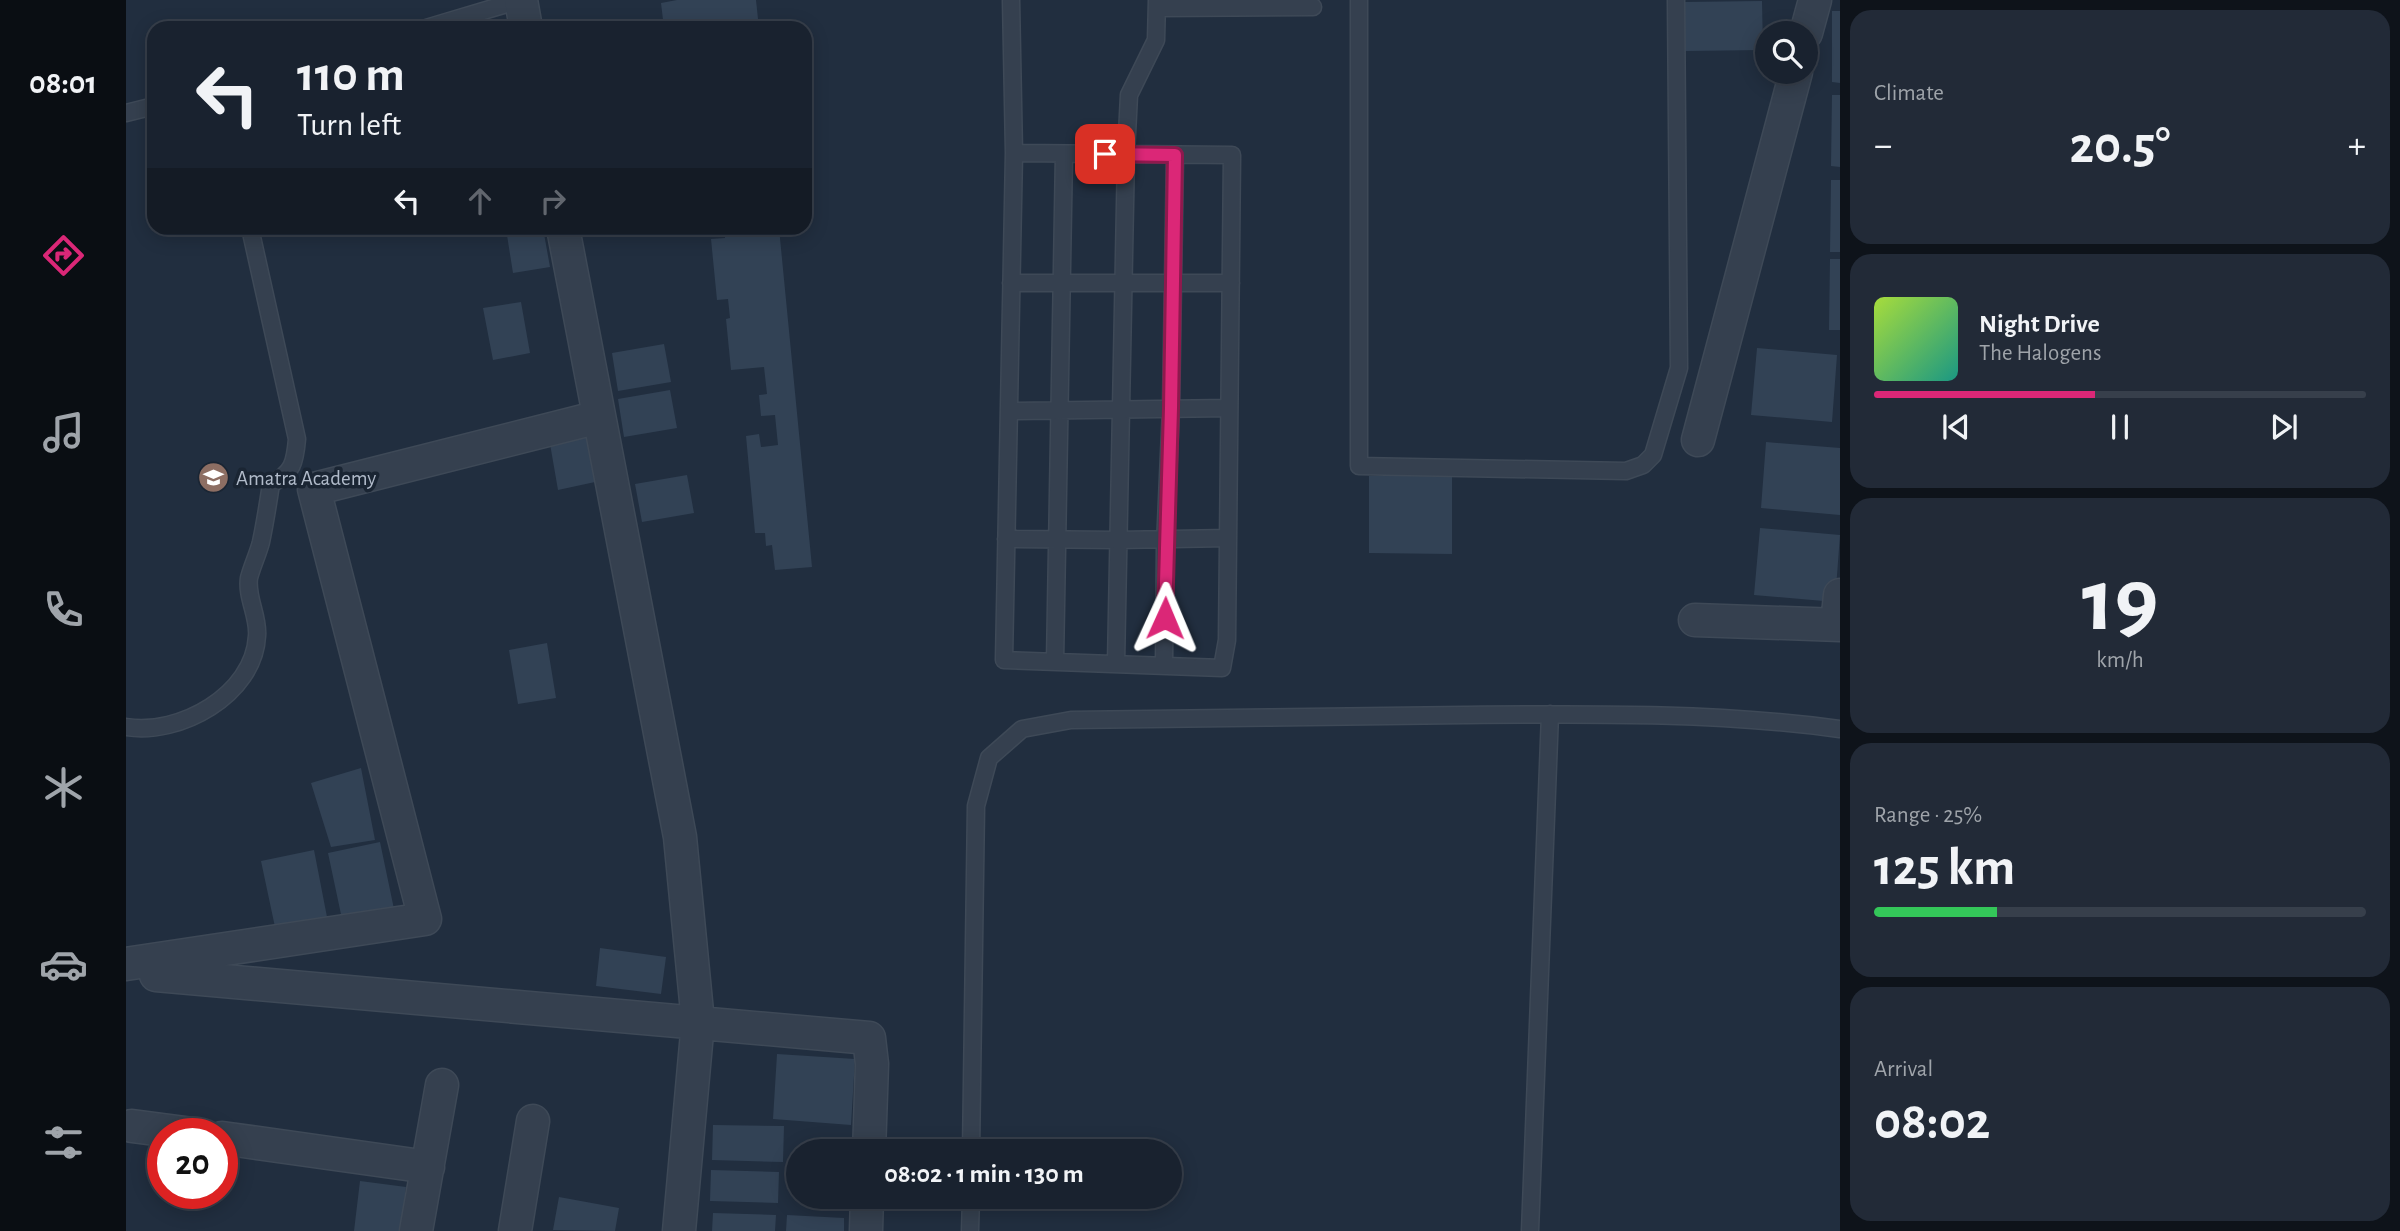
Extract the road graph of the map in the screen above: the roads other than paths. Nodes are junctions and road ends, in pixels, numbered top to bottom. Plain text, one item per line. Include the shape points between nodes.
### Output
1 (520, 0) edge
2 (1011, 0) edge
3 (1359, 0) edge
4 (1676, 0) edge
5 (1815, 0) edge
6 (1157, 4) edge
7 (1313, 7) dead end
8 (450, 21) edge
9 (524, 21) edge
10 (1809, 21) edge
11 (1793, 84) edge
12 (147, 108) edge
13 (126, 113) edge
14 (1014, 153) junction
15 (1064, 154) junction
16 (1126, 154) junction
17 (1175, 155) junction
18 (252, 235) edge
19 (564, 235) edge
20 (1011, 283) junction
21 (1061, 283) junction
22 (1173, 283) junction
23 (1231, 283) junction
24 (1123, 284) junction
25 (1121, 408) junction
26 (1171, 408) junction
27 (1229, 408) junction
28 (1059, 410) junction
29 (1009, 411) junction
30 (599, 417) junction
31 (1698, 440) dead end
32 (1228, 538) junction
33 (1166, 539) junction
34 (1006, 540) junction
35 (1057, 540) junction
36 (1118, 540) junction
37 (1839, 615) edge
38 (1695, 621) dead end
39 (1055, 662) junction
40 (1115, 664) junction
41 (1164, 666) junction
42 (1550, 714) junction
43 (126, 727) edge
44 (1840, 729) edge
45 (126, 964) edge
46 (156, 975) dead end
47 (698, 1022) junction
48 (442, 1085) dead end
49 (533, 1121) dead end
50 (132, 1126) dead end
51 (147, 1128) edge
52 (869, 1139) edge
53 (971, 1139) edge
54 (238, 1140) edge
55 (428, 1167) junction
56 (867, 1209) edge
57 (971, 1209) edge
58 (416, 1231) edge
59 (515, 1231) edge
60 (678, 1231) edge
61 (866, 1231) edge
62 (970, 1231) edge
63 (1530, 1231) edge

1 - 8 lane
1 - 9 street
2 - 14 lane
3 - 4 lane via 1359,466 1626,471 1643,465 1653,455 1679,368
5 - 10 street
6 - 7 lane
6 - 16 lane via 1156,40 1129,95
11 - 31 street
12 - 13 lane
14 - 15 lane
14 - 20 lane
15 - 16 lane
15 - 21 lane
16 - 17 lane
16 - 24 lane
17 - 22 lane
17 - 23 lane via 1232,155
18 - 43 lane via 297,439 295,459 286,477 271,484 249,580 258,635 253,658 236,687 210,709 174,723
19 - 30 street
20 - 21 lane
20 - 29 lane
21 - 24 lane
21 - 28 lane
22 - 23 lane
22 - 24 lane
22 - 26 lane
23 - 27 lane
24 - 25 lane
25 - 26 lane
25 - 28 lane
25 - 36 lane
26 - 27 lane
26 - 33 lane
27 - 32 lane
28 - 29 lane
28 - 35 lane
29 - 34 lane
30 - 45 street via 314,489 425,919
30 - 47 street via 680,837
32 - 33 lane
32 - 41 lane via 1227,640 1222,668
33 - 36 lane
33 - 41 lane
34 - 35 lane
34 - 39 lane via 1004,660
35 - 36 lane
35 - 39 lane
36 - 40 lane
37 - 38 street
39 - 40 lane
40 - 41 lane
42 - 44 lane via 1678,714
42 - 53 lane via 1071,720 1022,729 989,758 976,806
42 - 63 lane
46 - 47 street
47 - 52 street via 869,1038
47 - 60 street
48 - 55 street
49 - 59 street
50 - 51 street
54 - 55 street
55 - 58 street
56 - 61 street
57 - 62 lane

